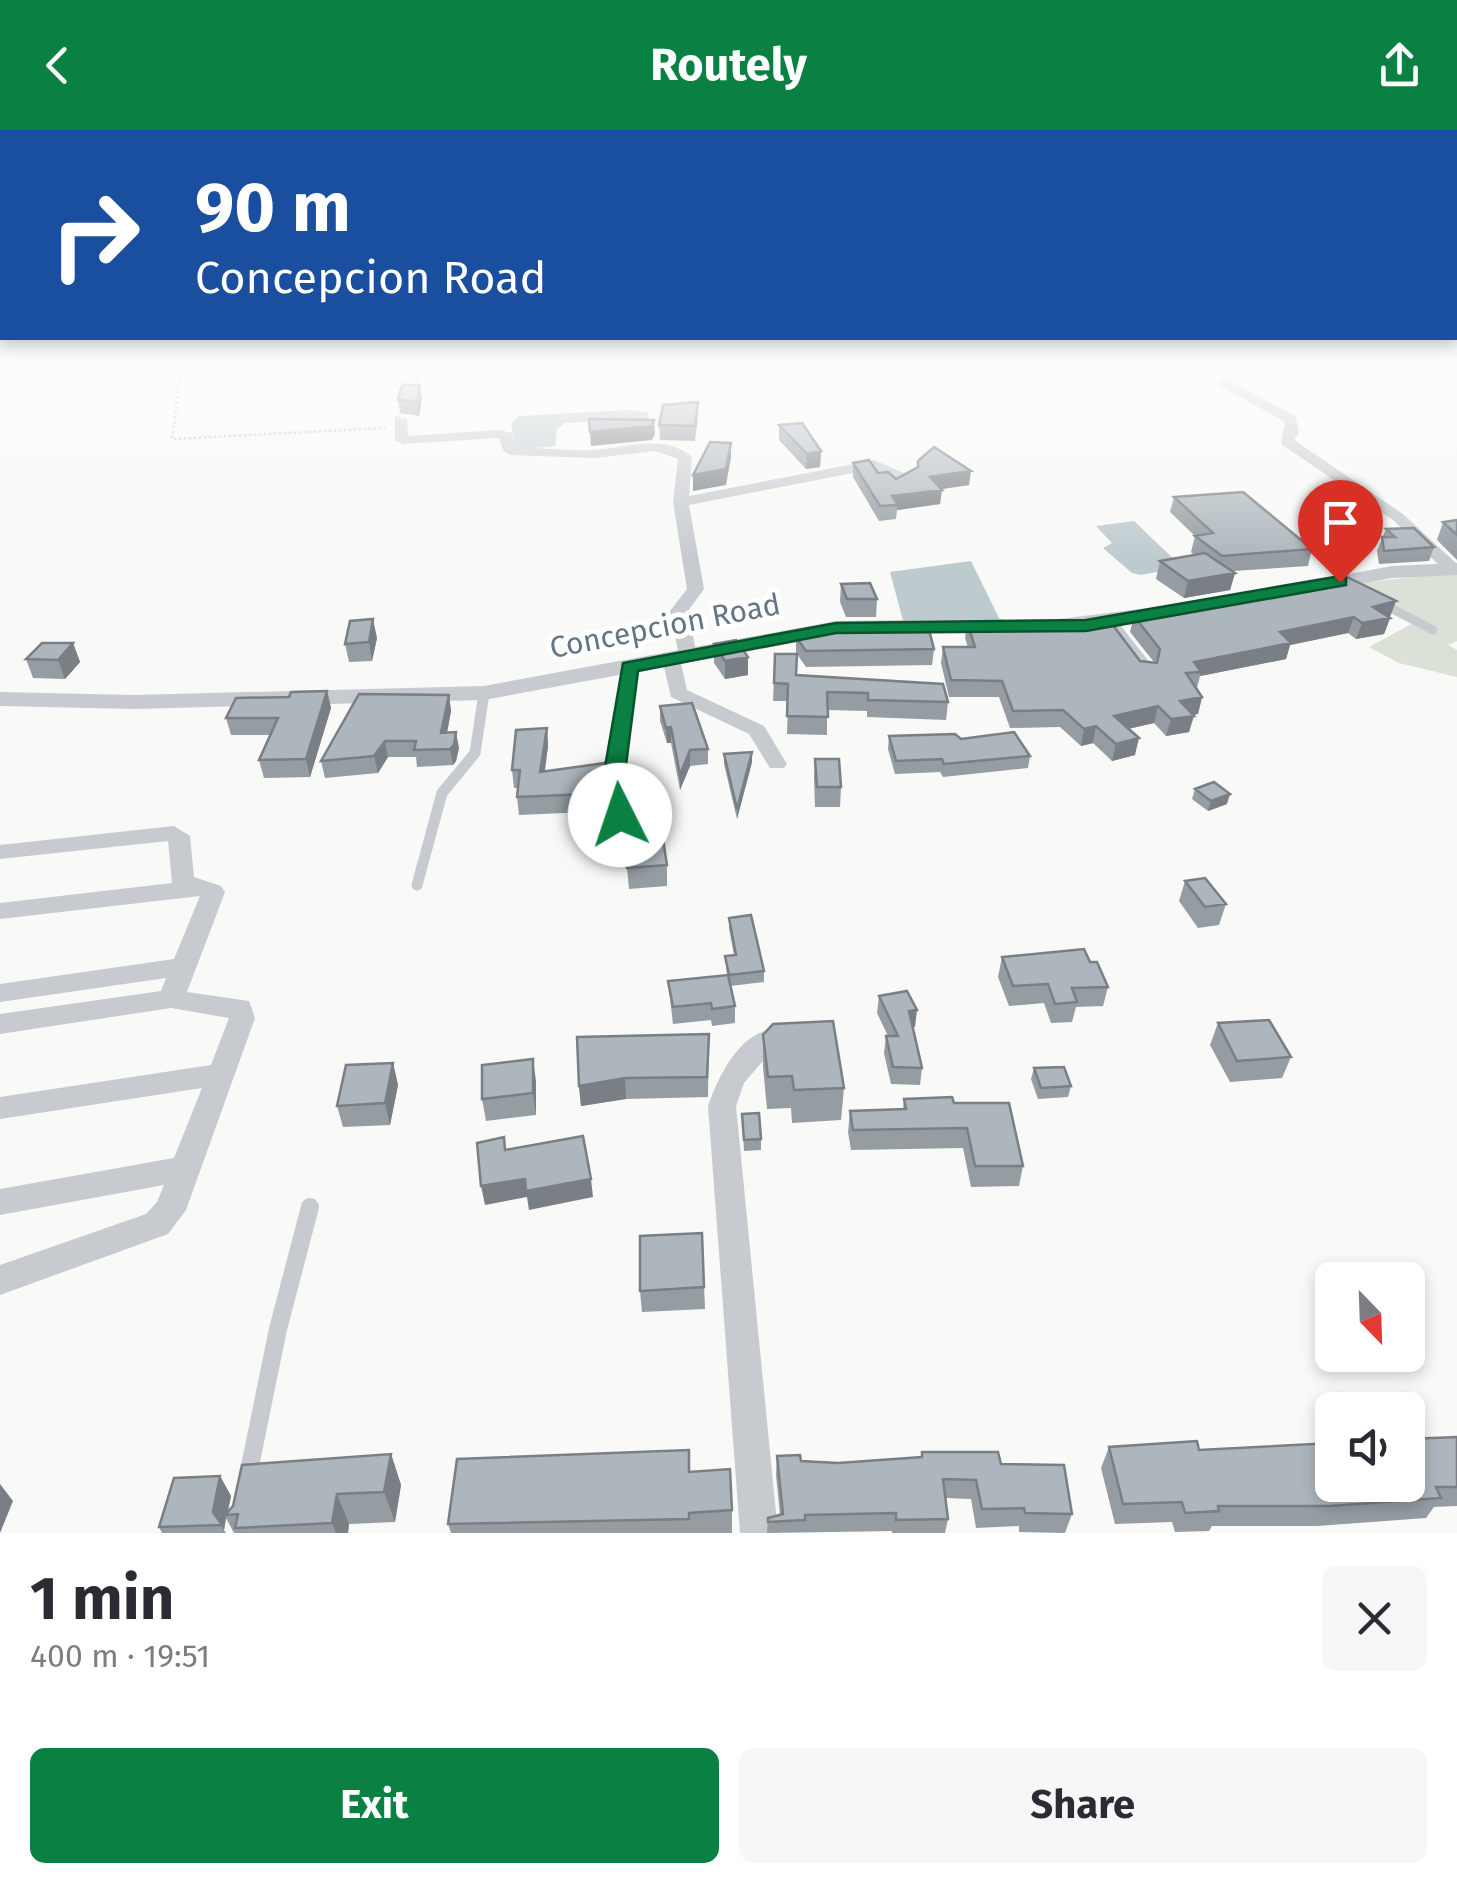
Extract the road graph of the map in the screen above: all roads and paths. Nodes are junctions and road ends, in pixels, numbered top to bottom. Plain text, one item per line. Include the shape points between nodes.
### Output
1 (173, 429) edge
2 (308, 429) edge
3 (400, 429) edge
4 (1292, 429) edge
5 (834, 472) junction
6 (908, 478) edge
7 (856, 486) dead end
8 (682, 502) junction
9 (1455, 569) edge
10 (1303, 588) edge
11 (1371, 598) edge
12 (1193, 607) edge
13 (1109, 622) junction
14 (1433, 630) dead end
15 (680, 658) junction
16 (629, 667) junction
17 (1146, 671) edge
18 (484, 693) junction
19 (0, 699) edge
20 (777, 764) dead end
21 (620, 815) dead end
22 (0, 852) edge
23 (417, 885) dead end
24 (196, 888) junction
25 (0, 911) edge
26 (181, 967) junction
27 (0, 992) edge
28 (171, 1000) junction
29 (0, 1024) edge
30 (766, 1040) edge
31 (221, 1074) junction
32 (0, 1108) edge
33 (185, 1169) junction
34 (0, 1202) edge
35 (310, 1208) dead end
36 (0, 1280) edge
37 (244, 1496) edge
38 (759, 1533) edge

1 - 2 path via 172,439
3 - 8 street via 405,440 506,436 510,452 671,450 685,457
4 - 9 street via 1286,441 1398,516
5 - 6 street via 879,464
5 - 7 street
5 - 8 street
8 - 15 street via 696,589 680,611
9 - 10 street
11 - 14 lane
12 - 13 street, Concepcion Road
13 - 15 street, Concepcion Road via 836,628
13 - 17 street
15 - 16 street, Concepcion Road
15 - 20 street via 678,693 757,730
16 - 18 street, Concepcion Road
16 - 21 lane via 614,773
18 - 19 street, Concepcion Road
18 - 23 lane via 475,753 442,793
22 - 24 street via 174,832 180,876
24 - 25 street
24 - 26 street via 213,892
26 - 27 street
26 - 28 street
28 - 29 street
28 - 31 street via 240,1008
30 - 38 street via 732,1078 722,1106
31 - 32 street
31 - 33 street
33 - 34 street
33 - 36 street via 170,1210 157,1224
35 - 37 lane

